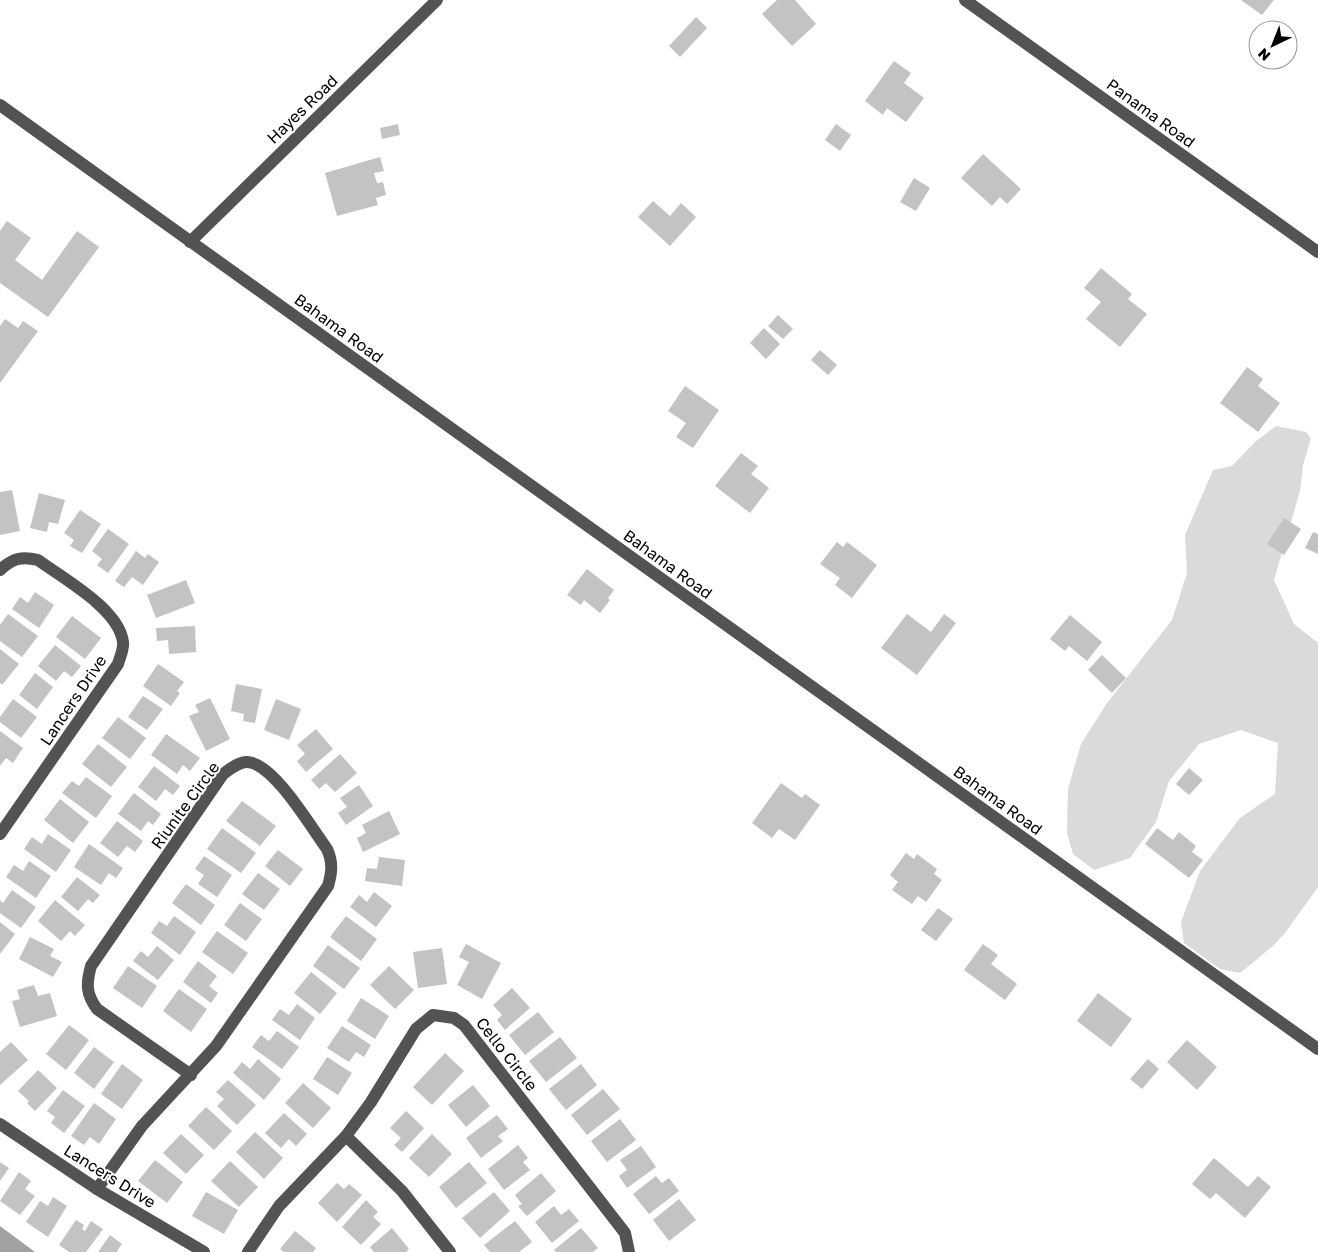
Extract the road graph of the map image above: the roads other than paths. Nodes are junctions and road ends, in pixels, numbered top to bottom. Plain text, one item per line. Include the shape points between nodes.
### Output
1 (437, 0) edge
2 (965, 0) edge
3 (0, 105) edge
4 (190, 242) junction
5 (1318, 252) edge
6 (0, 570) edge
7 (0, 834) edge
8 (1318, 1049) edge
9 (191, 1075) junction
10 (0, 1124) edge
11 (346, 1136) junction
12 (97, 1189) junction
13 (204, 1252) edge
14 (248, 1252) edge
15 (450, 1252) edge
16 (629, 1252) edge

1 - 4 street, Hayes Road
2 - 5 street, Panama Road
3 - 4 street, Bahama Road
4 - 8 street, Bahama Road
6 - 7 street, Lancers Drive via 10,561 25,557 38,560 110,613 123,642 118,664
9 - 9 street, Riunite Circle via 239,1015 328,886 332,872 327,849 274,777 247,762 223,774 91,966 87,981 88,997 97,1009
9 - 12 street, Riunite Circle via 142,1126
10 - 12 street, Lancers Drive
11 - 14 street, Cello Circle via 279,1206
11 - 15 street via 402,1191
11 - 16 street, Cello Circle via 416,1029 433,1015 454,1018 464,1025 625,1233
12 - 13 street, Lancers Drive

